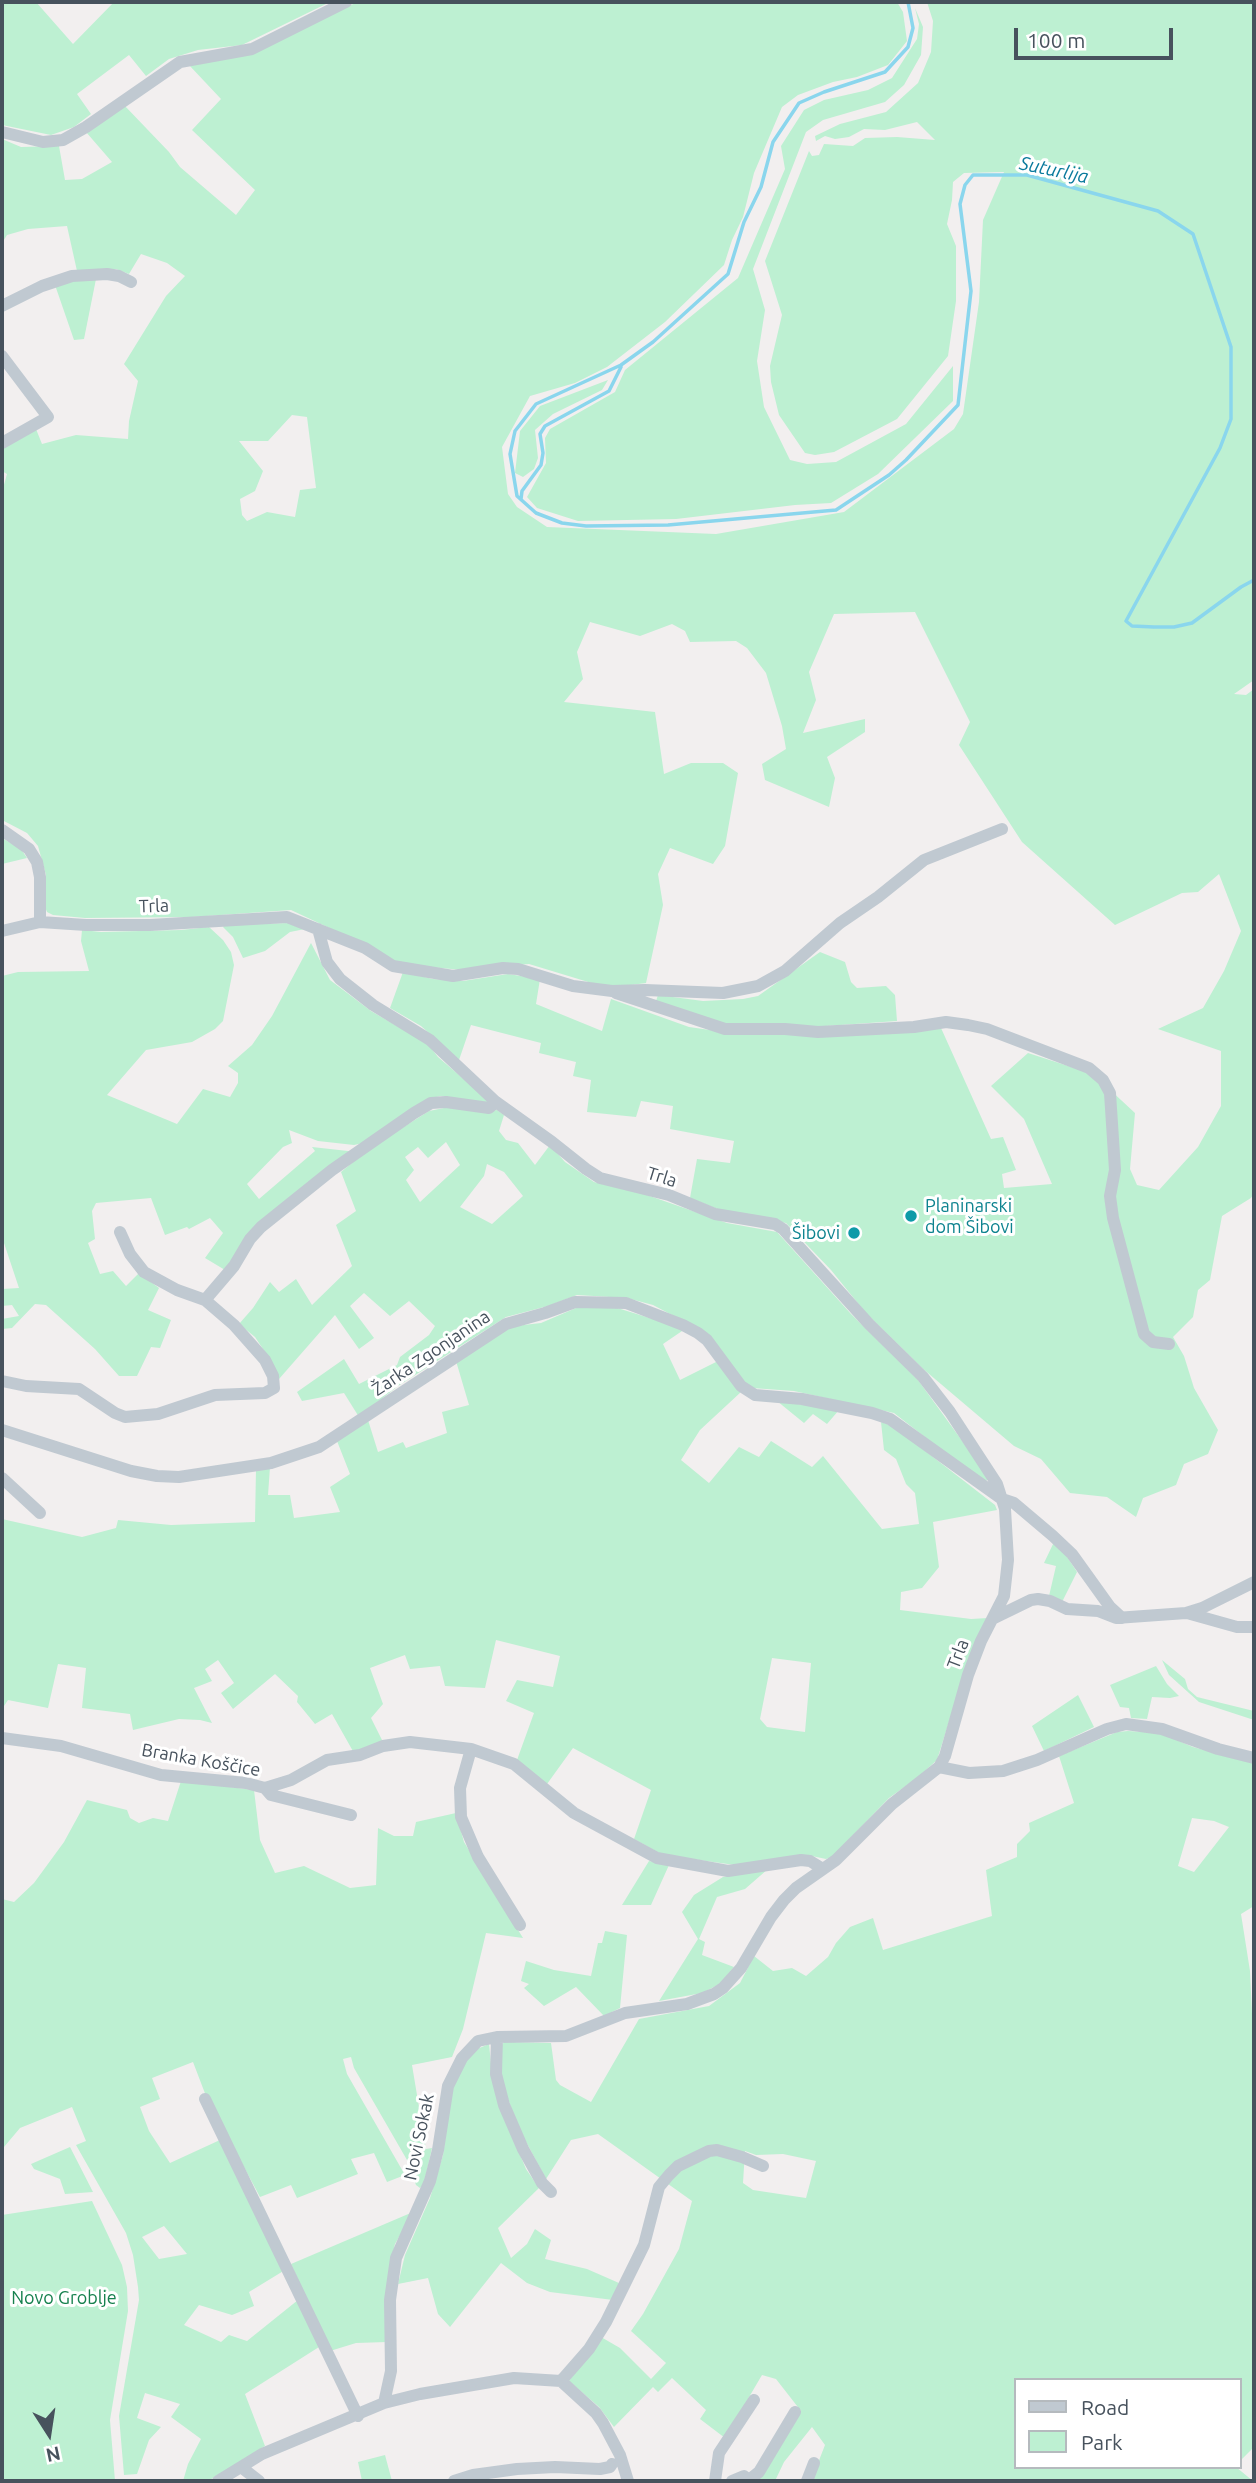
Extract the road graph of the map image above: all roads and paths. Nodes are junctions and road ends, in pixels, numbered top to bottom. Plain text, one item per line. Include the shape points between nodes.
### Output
1 (346, 2) edge
2 (2, 132) edge
3 (131, 282) dead end
4 (2, 306) edge
5 (2, 356) edge
6 (2, 443) edge
7 (1002, 829) dead end
8 (2, 830) edge
9 (40, 922) junction
10 (318, 929) junction
11 (2, 931) edge
12 (612, 991) junction
13 (496, 1102) junction
14 (120, 1232) dead end
15 (205, 1300) junction
16 (1169, 1344) dead end
17 (2, 1381) edge
18 (2, 1430) edge
19 (2, 1478) edge
20 (1002, 1499) junction
21 (40, 1513) dead end
22 (1254, 1582) edge
23 (1186, 1613) junction
24 (994, 1618) junction
25 (1122, 1618) junction
26 (1254, 1627) edge
27 (2, 1738) edge
28 (471, 1749) junction
29 (1254, 1758) edge
30 (939, 1767) junction
31 (265, 1788) junction
32 (351, 1815) dead end
33 (823, 1869) junction
34 (520, 1925) dead end
35 (497, 2037) junction
36 (205, 2099) dead end
37 (763, 2166) dead end
38 (551, 2192) dead end
39 (561, 2381) junction
40 (754, 2400) dead end
41 (384, 2403) junction
42 (795, 2412) dead end
43 (358, 2416) junction
44 (814, 2463) dead end
45 (612, 2464) dead end
46 (241, 2467) junction
47 (218, 2481) edge
48 (259, 2481) edge
49 (454, 2481) edge
50 (628, 2481) edge
51 (715, 2481) edge
52 (732, 2481) edge
53 (749, 2481) edge
54 (807, 2481) edge

1 - 2 street via 252,49 180,62 63,140 43,142
3 - 4 street via 107,274 72,276
5 - 6 street via 48,417
7 - 12 street via 924,860 785,971 758,986 723,993
8 - 9 street via 29,849 37,862
9 - 10 street, Trla via 150,925 287,917
9 - 11 street, Trla
10 - 12 street via 365,947 393,966 453,976 518,969 573,986
10 - 13 street, Trla via 327,963 340,979 430,1040
12 - 16 street via 724,1029 818,1032 946,1022 968,1025 1089,1068 1110,1093 1115,1170 1111,1207 1144,1334 1153,1342
13 - 15 street via 484,1108 431,1104 414,1113 261,1227
13 - 20 street, Trla via 600,1178 668,1195 723,1216 783,1229 923,1377 974,1447
14 - 15 street via 144,1272
15 - 17 street via 265,1360 274,1380 272,1390 215,1395 158,1414 125,1417 79,1389
18 - 20 street, Žarka Zgonjanina via 157,1476 271,1463 319,1447 506,1324 575,1302 609,1302 635,1306 698,1333 741,1386 755,1395 802,1399 890,1419
19 - 21 street
20 - 24 street, Trla via 1007,1520 1007,1574 1004,1597
20 - 25 street, Žarka Zgonjanina via 1014,1503 1063,1545
22 - 23 street
23 - 25 street
23 - 26 street
24 - 25 street via 1038,1599
24 - 30 street, Trla via 968,1675
27 - 31 street, Branka Koščice via 61,1746 161,1775
28 - 31 street via 390,1744 327,1760
28 - 33 street via 514,1764 574,1813 657,1858 728,1871 801,1860
28 - 34 street via 460,1788 461,1817 478,1857
29 - 30 street via 1162,1729 1126,1724 1003,1771 969,1773
30 - 33 street, Novi Sokak
31 - 32 street, Branka Koščice via 271,1795
33 - 35 street, Novi Sokak via 784,1900 733,1979 705,1999 625,2013 566,2036
35 - 38 street via 496,2074 504,2105 523,2149
35 - 41 street, Novi Sokak via 478,2041 469,2049 448,2086 430,2181 402,2240 393,2274 391,2371
36 - 43 street
37 - 39 street via 717,2150 678,2166 669,2175 659,2187 644,2245 606,2322
39 - 41 street via 488,2381
39 - 50 street via 603,2423
40 - 51 street via 719,2453
41 - 43 street
42 - 53 street
43 - 46 street via 277,2447
44 - 54 street
45 - 49 street via 600,2469 517,2469
46 - 47 street
46 - 48 street
52 - 53 street via 744,2476

